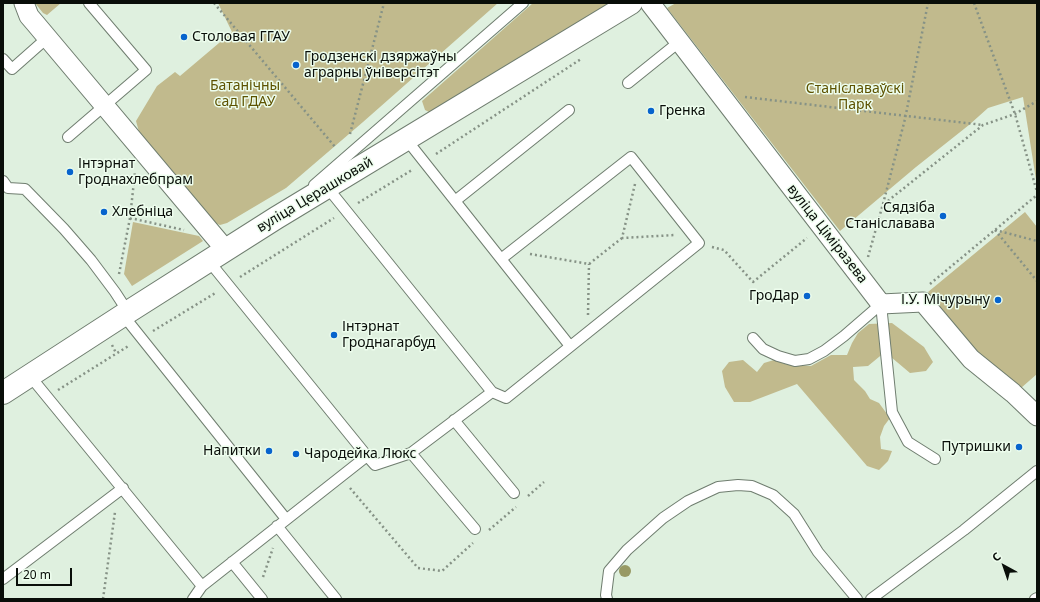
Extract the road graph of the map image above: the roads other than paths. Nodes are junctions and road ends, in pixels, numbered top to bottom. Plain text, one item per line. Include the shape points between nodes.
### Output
1 (24, 3) edge
2 (89, 3) edge
3 (523, 3) edge
4 (631, 3) edge
5 (650, 3) edge
6 (47, 38) junction
7 (679, 42) junction
8 (3, 58) edge
9 (628, 83) dead end
10 (105, 106) junction
11 (569, 110) dead end
12 (68, 137) dead end
13 (406, 139) junction
14 (5, 187) edge
15 (327, 187) junction
16 (455, 201) junction
17 (276, 218) junction
18 (217, 255) junction
19 (501, 259) junction
20 (881, 304) junction
21 (126, 313) junction
22 (753, 338) dead end
23 (570, 346) junction
24 (30, 376) junction
25 (492, 392) junction
26 (3, 393) edge
27 (1037, 416) edge
28 (454, 420) junction
29 (411, 452) junction
30 (367, 456) junction
31 (935, 458) dead end
32 (1037, 471) edge
33 (120, 490) junction
34 (514, 494) dead end
35 (286, 519) junction
36 (278, 528) junction
37 (475, 529) dead end
38 (232, 562) junction
39 (3, 579) edge
40 (202, 586) junction
41 (260, 596) edge
42 (193, 599) edge
43 (336, 599) edge
44 (607, 599) edge
45 (857, 599) edge
46 (871, 599) edge

1 - 6 street via 29,16
2 - 10 lane via 146,70
3 - 17 lane
4 - 13 street, вуліца Церашковай
5 - 7 street, вуліца Ціміразева
6 - 8 lane via 12,69
6 - 10 street
7 - 9 lane
7 - 20 street, вуліца Ціміразева
10 - 12 lane
10 - 18 street
11 - 16 lane
13 - 15 street, вуліца Церашковай
13 - 16 lane
14 - 21 lane via 25,189 80,247 115,292
15 - 17 street, вуліца Церашковай
15 - 25 lane
16 - 19 lane
17 - 18 street, вуліца Церашковай
18 - 21 street, вуліца Церашковай
18 - 30 lane
19 - 23 lane
19 - 23 lane via 631,157 699,243
20 - 22 lane via 844,336 810,359 795,360 778,356 763,349
20 - 27 street via 923,302 971,359
20 - 31 lane via 892,412 908,442
21 - 24 street, вуліца Церашковай
21 - 35 lane
23 - 25 lane via 506,398
24 - 26 street, вуліца Церашковай
24 - 33 lane
25 - 28 lane
28 - 29 lane
28 - 34 lane
29 - 30 lane via 375,465
29 - 37 lane
30 - 35 lane
32 - 46 lane via 964,530
33 - 39 lane
33 - 40 lane
35 - 36 lane
36 - 38 lane
36 - 43 lane
38 - 40 lane
38 - 41 lane
40 - 42 lane
44 - 45 lane via 609,571 627,550 663,518 688,501 718,487 738,485 752,486 773,495 794,514 818,552

